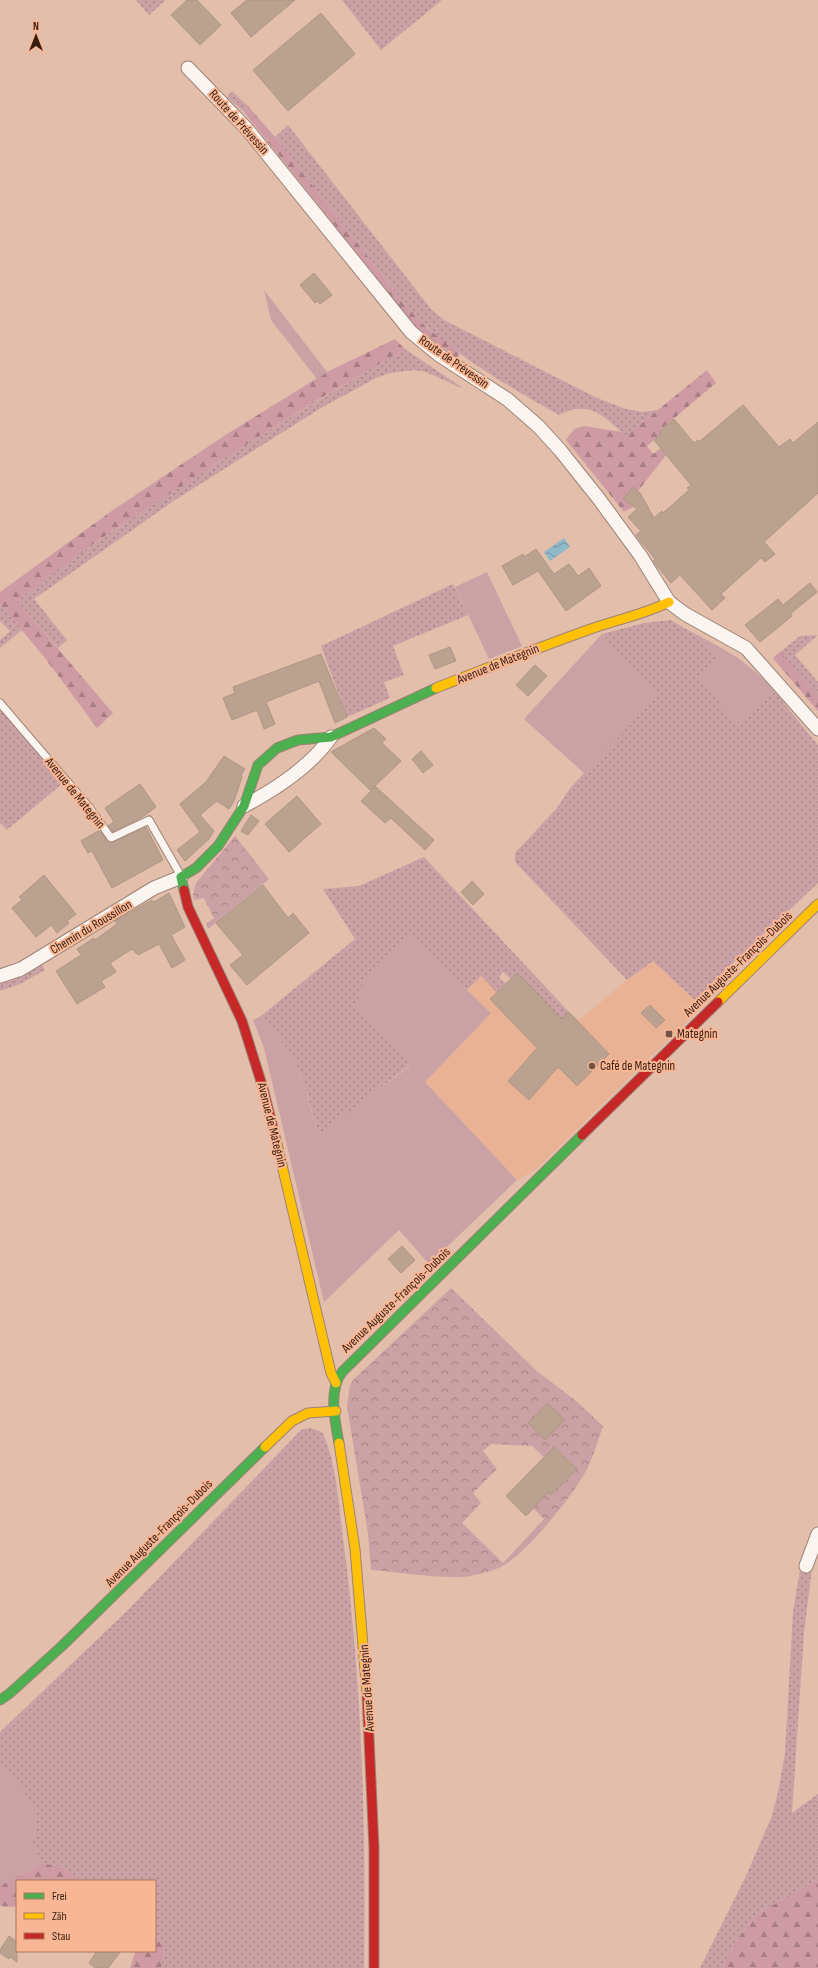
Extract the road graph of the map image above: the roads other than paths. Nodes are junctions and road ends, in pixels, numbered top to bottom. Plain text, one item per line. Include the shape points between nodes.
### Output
1 (188, 68) dead end
2 (669, 602) junction
3 (0, 703) edge
4 (818, 729) edge
5 (331, 736) junction
6 (244, 806) junction
7 (181, 877) junction
8 (818, 904) edge
9 (0, 976) edge
10 (336, 1383) junction
11 (336, 1410) junction
12 (818, 1534) edge
13 (806, 1566) dead end
14 (0, 1700) edge
15 (374, 1968) edge

1 - 2 street, Route de Prévessin via 247,129 411,332 434,351 522,411 560,450 632,545
2 - 4 street via 685,614 746,648
2 - 5 main road, Avenue de Mategnin via 544,646 426,692
3 - 7 lane, Avenue de Mategnin via 89,807 111,838 149,820
5 - 6 street, Avenue de Mategnin via 322,750 308,763 282,783
5 - 6 main road, Avenue de Mategnin via 288,742 269,754 258,765
6 - 7 main road, Avenue de Mategnin via 218,846 196,868
7 - 9 street, Chemin du Roussillon via 154,888 21,969
7 - 10 main road, Avenue de Mategnin via 188,908 242,1021 264,1088 331,1373
8 - 10 main road, Avenue Auguste-François-Dubois via 347,1366
10 - 11 main road
11 - 14 main road, Avenue Auguste-François-Dubois via 308,1413 292,1421 62,1646
11 - 15 main road, Avenue de Mategnin via 354,1538 368,1682 373,1782
12 - 13 street

